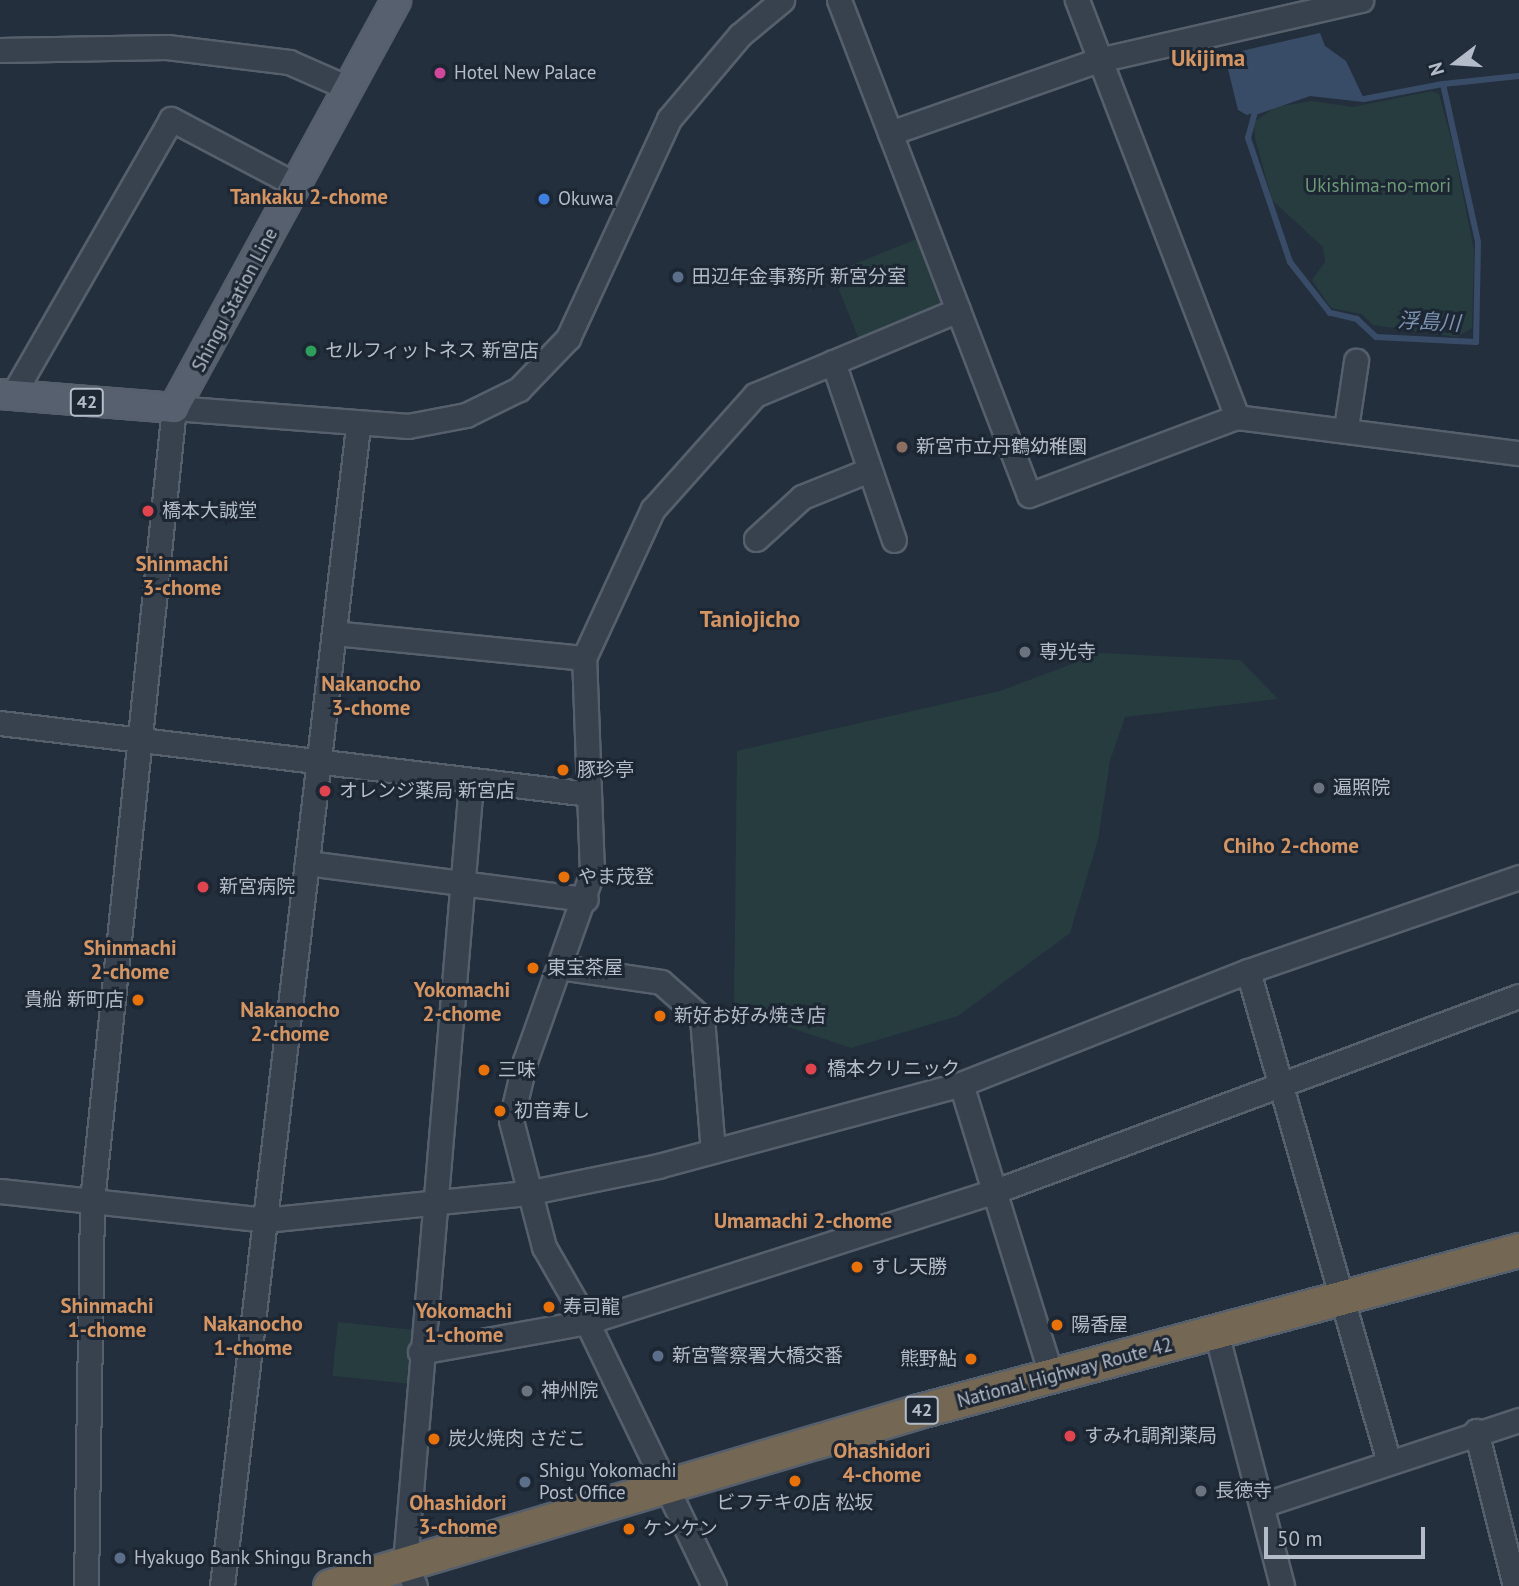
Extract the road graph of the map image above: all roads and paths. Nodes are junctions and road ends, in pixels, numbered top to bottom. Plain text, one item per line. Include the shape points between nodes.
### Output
1 (396, 0) edge
2 (782, 0) edge
3 (839, 0) edge
4 (1077, 0) edge
5 (1361, 0) edge
6 (0, 50) edge
7 (1099, 60) junction
8 (348, 88) junction
9 (890, 133) junction
10 (296, 185) junction
11 (958, 310) junction
12 (1356, 361) dead end
13 (833, 362) junction
14 (6, 395) edge
15 (174, 408) junction
16 (1237, 417) junction
17 (358, 426) junction
18 (1346, 428) junction
19 (1519, 453) edge
20 (869, 470) junction
21 (756, 539) dead end
22 (894, 540) dead end
23 (334, 633) junction
24 (584, 658) junction
25 (0, 723) edge
26 (139, 744) junction
27 (318, 765) junction
28 (471, 783) junction
29 (589, 794) junction
30 (307, 863) junction
31 (1519, 877) edge
32 (462, 883) junction
33 (586, 900) junction
34 (560, 967) junction
35 (1248, 971) junction
36 (1519, 996) edge
37 (961, 1084) junction
38 (1281, 1086) junction
39 (713, 1151) junction
40 (0, 1191) edge
41 (993, 1192) junction
42 (527, 1193) junction
43 (92, 1201) junction
44 (434, 1203) junction
45 (265, 1220) junction
46 (1519, 1250) edge
47 (1341, 1296) junction
48 (587, 1322) junction
49 (1216, 1332) junction
50 (420, 1352) junction
51 (1052, 1378) junction
52 (1519, 1420) edge
53 (1476, 1431) junction
54 (1388, 1459) junction
55 (665, 1485) junction
56 (1262, 1504) junction
57 (410, 1575) edge
58 (86, 1586) edge
59 (222, 1586) edge
60 (330, 1586) edge
61 (713, 1586) edge
62 (1282, 1586) edge
63 (1515, 1586) edge

1 - 8 main road, Shingu Station Line
2 - 17 street via 740,35 669,119 629,195 588,300 544,370 466,415 428,424
3 - 9 street
4 - 7 street
5 - 7 street
6 - 8 street via 167,47 289,62
7 - 9 street
7 - 16 street
8 - 10 main road, Shingu Station Line
9 - 11 street
10 - 14 street via 171,119
10 - 15 main road, Shingu Station Line
11 - 13 street
11 - 16 street via 1029,495
12 - 18 street
13 - 20 street
13 - 24 street via 755,395 695,455 653,509
14 - 15 main road, 42
15 - 17 street
15 - 26 street
16 - 18 street
17 - 23 street
18 - 19 street
20 - 21 street via 802,497
20 - 22 street
23 - 24 street
23 - 27 street
24 - 29 street
25 - 26 street
26 - 27 street
26 - 43 street
27 - 28 street
27 - 30 street
28 - 29 street
28 - 32 street
29 - 33 street via 592,873
30 - 32 street
30 - 45 street
31 - 35 street
32 - 33 street
32 - 44 street
33 - 34 street
34 - 39 street via 661,982 702,1018
34 - 42 street via 525,1061 511,1120
35 - 37 street
35 - 38 street
36 - 38 street
37 - 39 street
37 - 41 street
38 - 41 street
38 - 47 street
39 - 42 street
40 - 43 street
41 - 48 street
41 - 51 street
42 - 44 street
42 - 48 street via 544,1247
43 - 45 street
43 - 58 street
44 - 45 street
44 - 50 street
45 - 59 street
46 - 47 highway, National Highway Route 42 / 42
47 - 49 highway, National Highway Route 42 / 42
47 - 54 street
48 - 50 street
48 - 55 street
49 - 51 highway, National Highway Route 42 / 42
49 - 56 street
50 - 57 street
51 - 55 highway, National Highway Route 42 / 42
52 - 53 street
53 - 54 street
53 - 63 street
54 - 56 street
55 - 57 highway, National Highway Route 42 / 42
55 - 61 street
56 - 62 street
57 - 60 highway, National Highway Route 42 / 42

